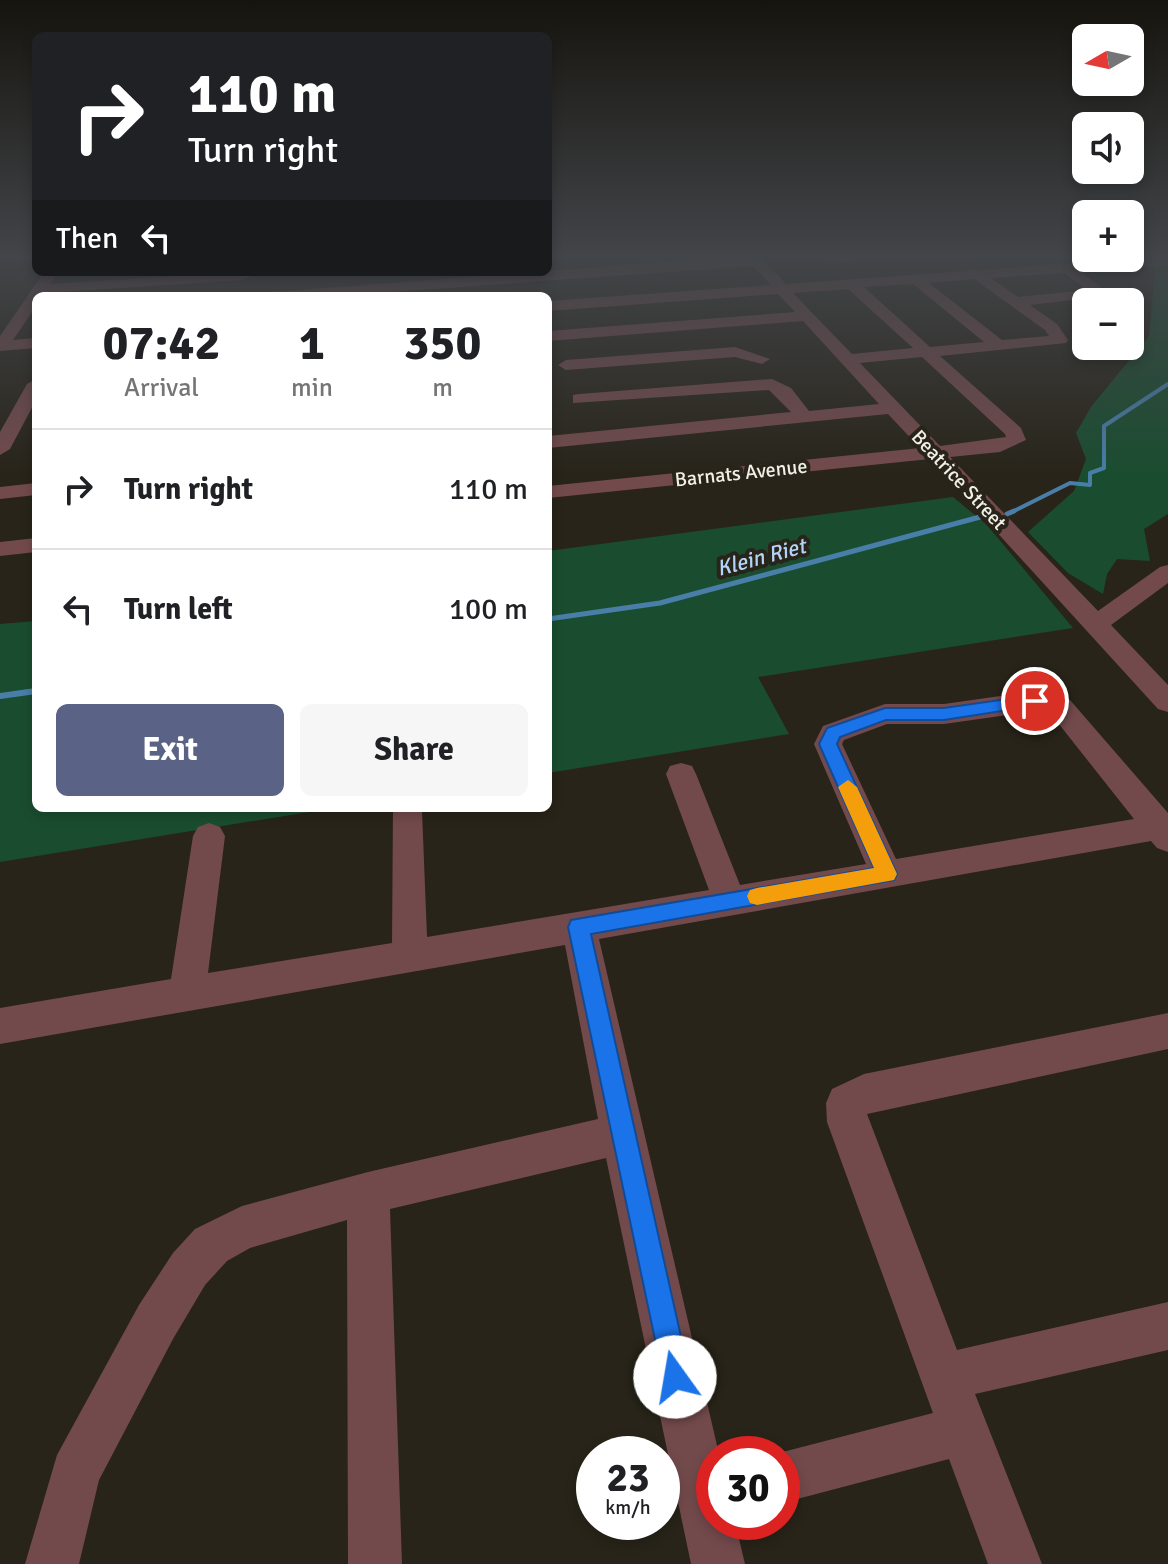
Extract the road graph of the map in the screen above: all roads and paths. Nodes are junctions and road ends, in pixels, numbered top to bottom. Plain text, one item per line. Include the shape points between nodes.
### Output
1 (16, 329) edge
2 (639, 329) edge
3 (819, 329) edge
4 (902, 329) edge
5 (978, 329) edge
6 (1052, 329) edge
7 (626, 330) joint
8 (552, 336) edge
9 (552, 338) edge
10 (32, 343) edge
11 (1, 346) edge
12 (999, 346) junction
13 (928, 352) junction
14 (762, 359) dead end
15 (847, 359) junction
16 (566, 365) junction
17 (32, 391) edge
18 (892, 408) junction
19 (586, 418) junction
20 (805, 418) junction
21 (745, 424) junction
22 (552, 439) edge
23 (0, 449) edge
24 (934, 452) junction
25 (783, 469) junction
26 (614, 486) junction
27 (32, 489) edge
28 (552, 492) edge
29 (0, 493) edge
30 (32, 545) edge
31 (0, 549) edge
32 (1168, 572) edge
33 (1095, 625) junction
34 (1168, 702) edge
35 (681, 774) dead end
36 (407, 812) edge
37 (1165, 831) edge
38 (209, 836) dead end
39 (887, 874) junction
40 (730, 901) junction
41 (579, 927) junction
42 (410, 956) junction
43 (187, 994) junction
44 (0, 1026) edge
45 (1168, 1031) edge
46 (621, 1134) junction
47 (368, 1193) junction
48 (1168, 1326) edge
49 (944, 1377) junction
50 (964, 1430) junction
51 (696, 1447) edge
52 (800, 1472) edge
53 (714, 1540) edge
54 (52, 1564) edge
55 (375, 1564) edge
56 (718, 1564) edge
57 (1015, 1564) edge

1 - 11 street
2 - 7 street
3 - 15 street, Beatrice Street
4 - 13 street
5 - 12 street
6 - 12 street via 1060,340
7 - 8 street
9 - 16 street
10 - 11 street
12 - 13 street
13 - 15 street
13 - 24 street, Barnats Avenue via 1016,436 1000,446
14 - 16 street via 735,352
15 - 18 street, Beatrice Street
16 - 19 street
17 - 23 street
18 - 20 street
18 - 24 street, Beatrice Street
19 - 20 street via 772,384
19 - 21 street
19 - 22 street
19 - 26 street
20 - 21 street
21 - 25 street
24 - 25 street, Barnats Avenue
24 - 33 street, Beatrice Street
25 - 26 street, Barnats Avenue
26 - 28 street, Barnats Avenue
27 - 29 street
30 - 31 street
32 - 33 street
33 - 34 street, Beatrice Street
35 - 40 street
36 - 42 street
37 - 39 street
37 - 39 street via 1060,707 1035,701 944,714 885,714 833,733 828,744
38 - 43 street
39 - 40 street
40 - 41 street
41 - 42 street
41 - 46 street
42 - 43 street
43 - 44 street
45 - 49 street via 864,1094 846,1103 847,1122
46 - 47 street
46 - 51 street
47 - 54 street via 242,1228 211,1245 189,1269 75,1473
47 - 55 street
48 - 49 street
49 - 50 street
50 - 52 street
50 - 57 street
53 - 56 street

